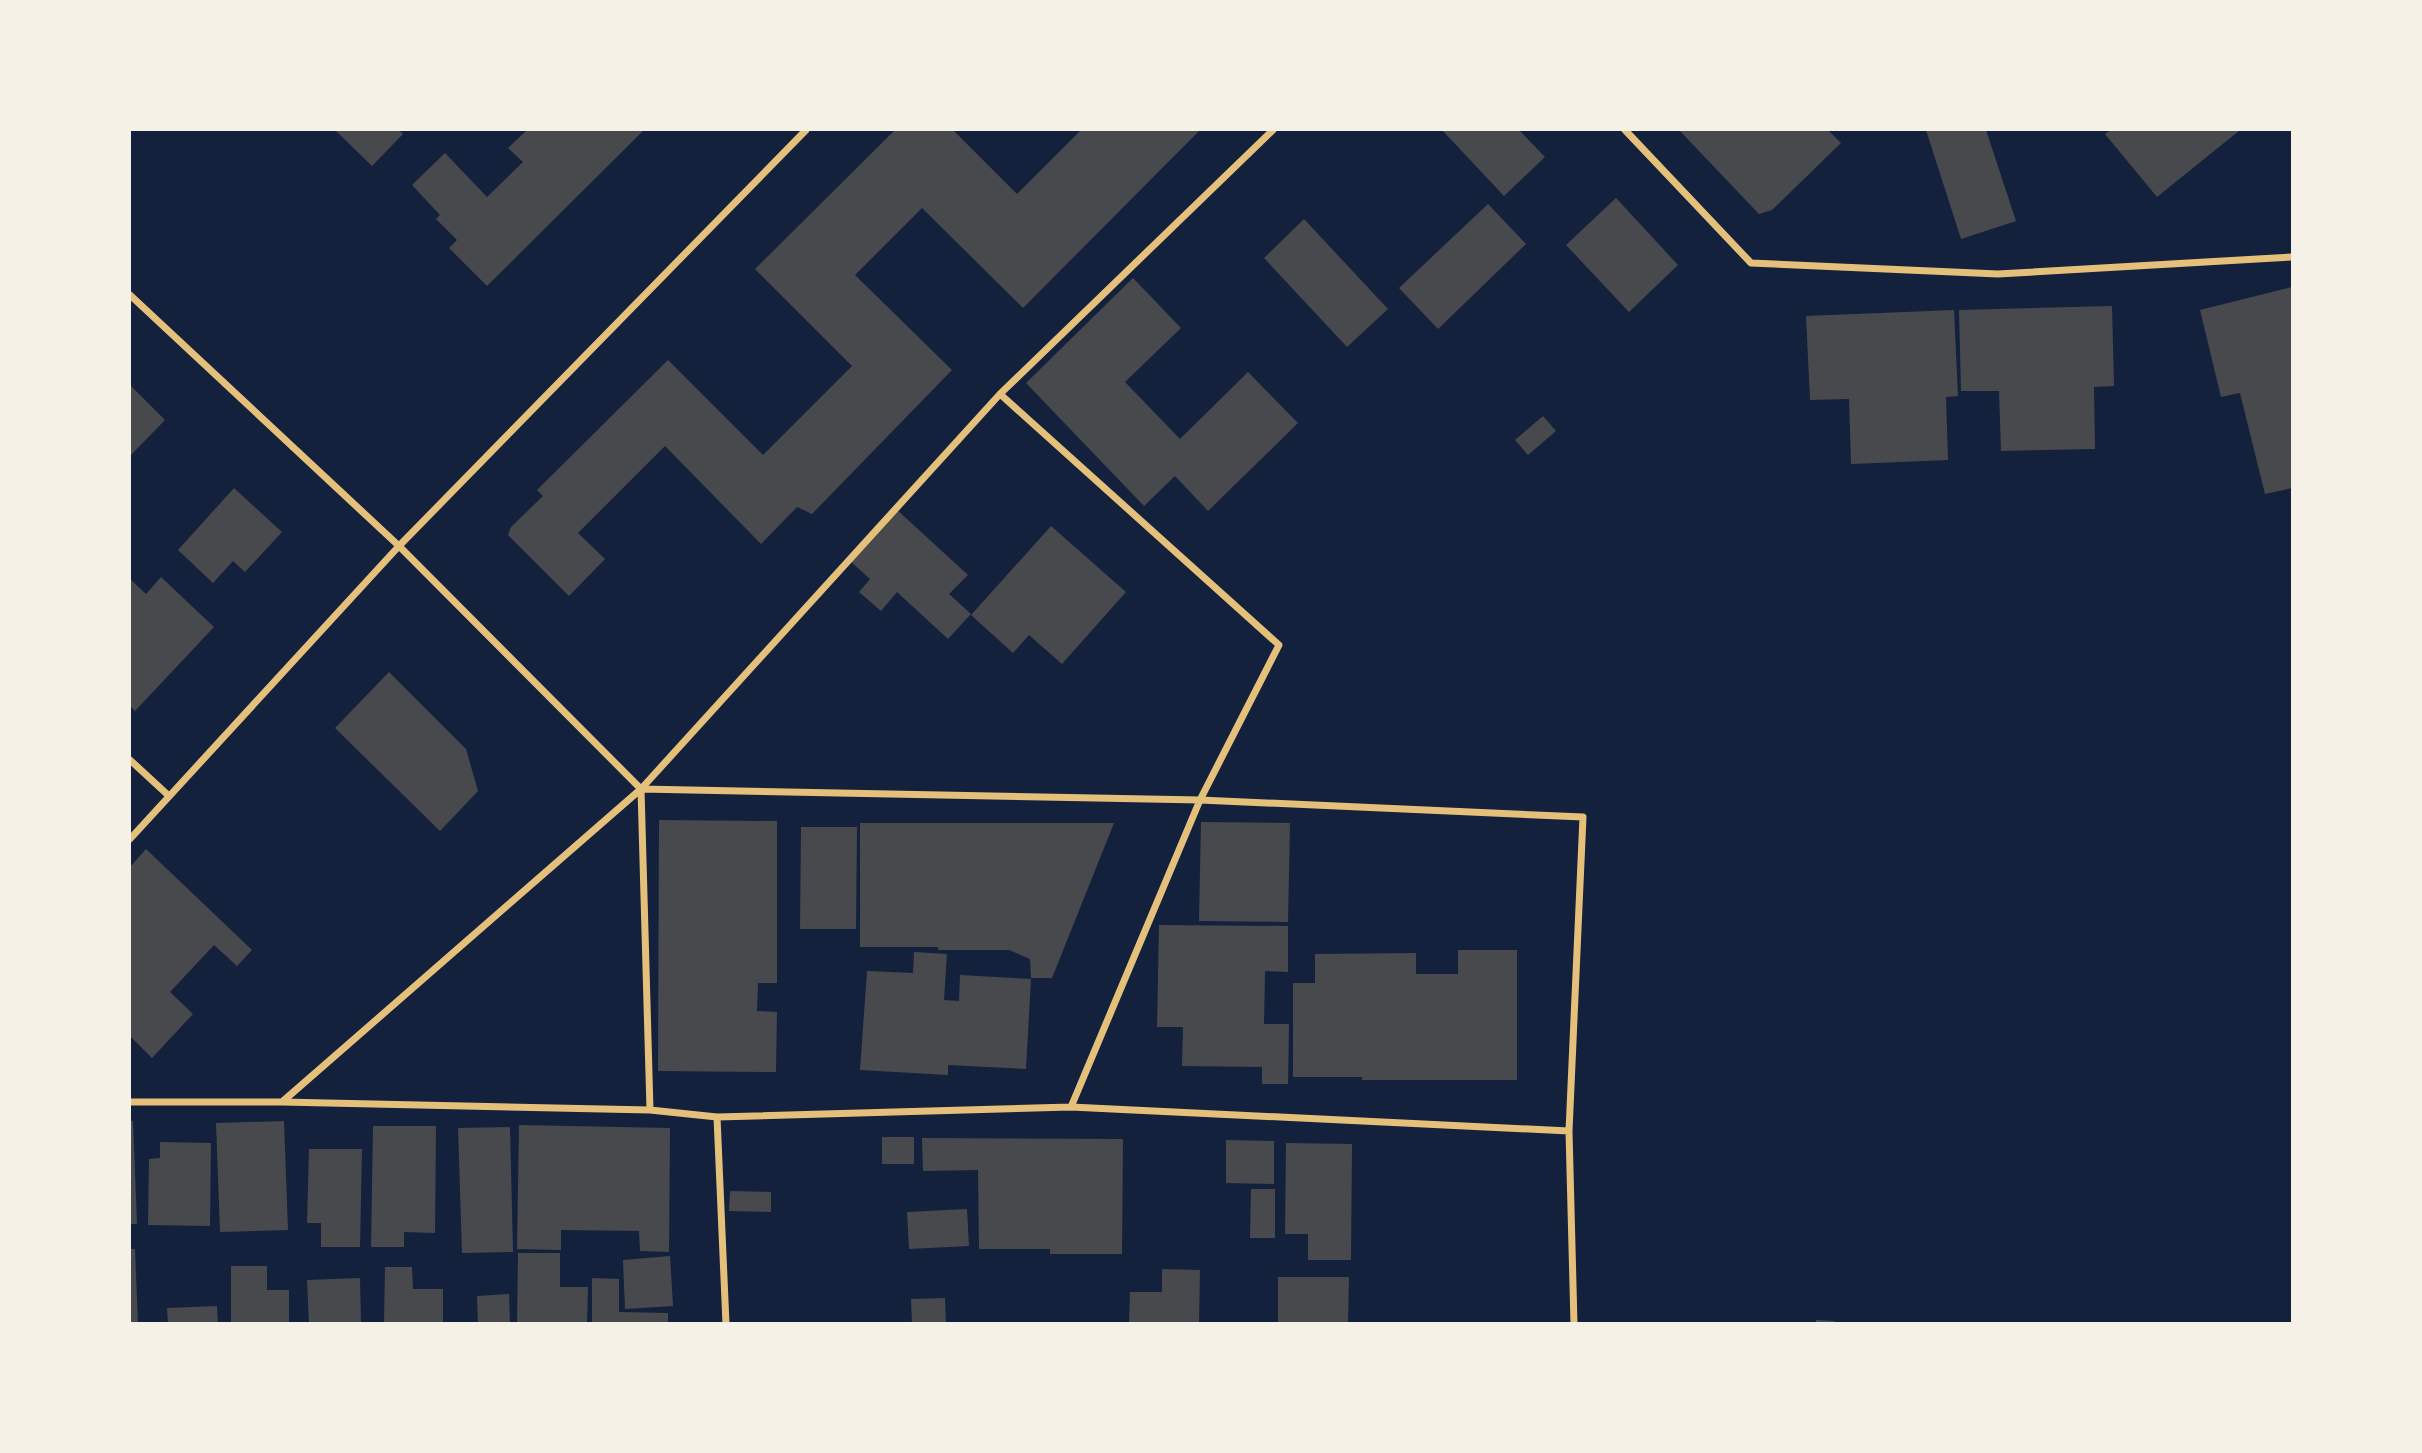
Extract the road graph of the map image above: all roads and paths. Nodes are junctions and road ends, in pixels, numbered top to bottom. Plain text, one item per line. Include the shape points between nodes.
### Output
1 (806, 130) edge
2 (1273, 130) edge
3 (1625, 130) edge
4 (2292, 257) edge
5 (130, 295) edge
6 (1000, 394) junction
7 (399, 546) junction
8 (130, 760) edge
9 (640, 789) junction
10 (169, 796) junction
11 (1200, 800) junction
12 (130, 839) edge
13 (130, 1102) edge
14 (282, 1102) junction
15 (1071, 1107) junction
16 (650, 1110) junction
17 (717, 1117) junction
18 (1569, 1131) junction
19 (726, 1324) edge
20 (1574, 1324) edge

1 - 7 street
2 - 6 street
3 - 4 street via 1751,263 1998,274
5 - 7 street
6 - 9 street
6 - 11 street via 1279,645
7 - 9 street
7 - 10 street
8 - 10 street
9 - 11 street
9 - 14 street
9 - 16 street
10 - 12 street
11 - 15 street
11 - 18 street via 1583,817
13 - 14 street
14 - 16 street
15 - 17 street
15 - 18 street
16 - 17 street
17 - 19 street
18 - 20 street

